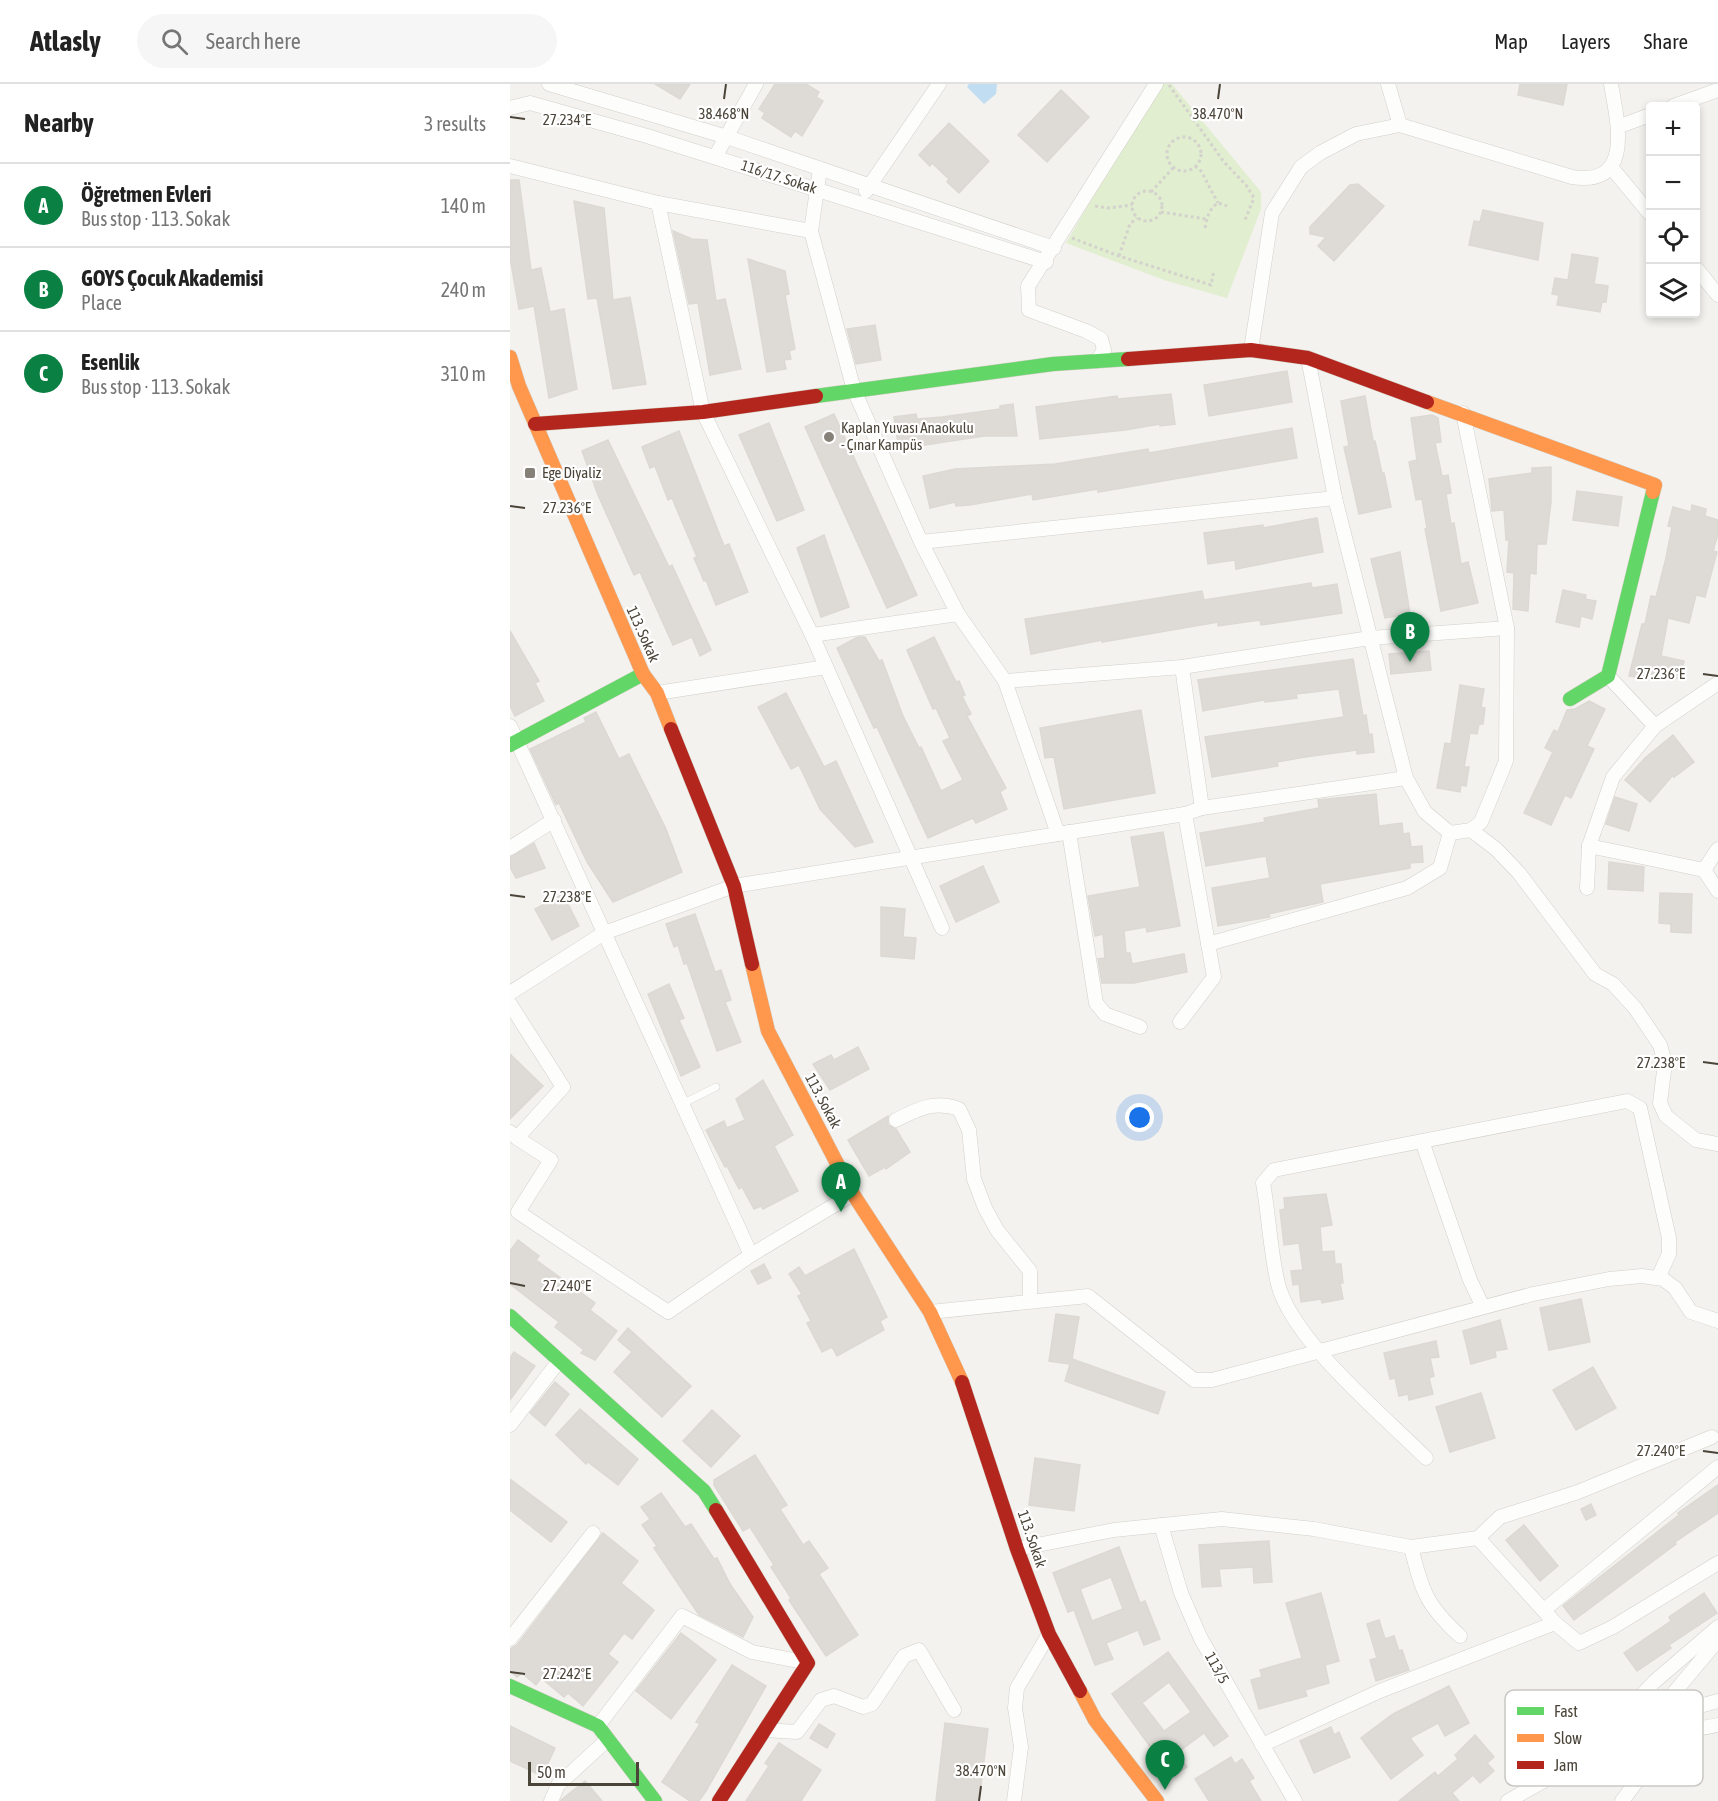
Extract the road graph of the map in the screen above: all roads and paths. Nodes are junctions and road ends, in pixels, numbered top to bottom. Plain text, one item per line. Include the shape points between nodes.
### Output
1 (549, 84) edge
2 (756, 84) edge
3 (939, 84) edge
4 (1156, 84) edge
5 (1167, 84) edge
6 (1388, 84) edge
7 (1611, 84) edge
8 (574, 89) edge
9 (1718, 90) edge
10 (1684, 102) edge
11 (510, 108) edge
12 (1646, 116) edge
13 (1400, 125) junction
14 (1620, 126) junction
15 (727, 137) junction
16 (715, 157) junction
17 (510, 166) edge
18 (1196, 166) junction
19 (1174, 167) junction
20 (1611, 167) junction
21 (820, 169) junction
22 (870, 186) junction
23 (816, 189) junction
24 (1151, 192) junction
25 (658, 202) junction
26 (858, 202) junction
27 (1082, 203) junction
28 (1218, 203) junction
29 (1132, 205) junction
30 (1227, 206) dead end
31 (1647, 210) edge
32 (1161, 212) junction
33 (1137, 218) junction
34 (1206, 219) junction
35 (1245, 220) dead end
36 (1205, 228) dead end
37 (811, 231) junction
38 (1063, 233) junction
39 (1054, 248) junction
40 (1119, 256) junction
41 (1046, 262) junction
42 (1214, 270) dead end
43 (1700, 274) edge
44 (1718, 295) edge
45 (1251, 350) junction
46 (510, 357) edge
47 (1308, 358) junction
48 (1097, 361) junction
49 (513, 385) edge
50 (854, 390) junction
51 (703, 412) junction
52 (1463, 413) junction
53 (534, 424) junction
54 (1335, 498) junction
55 (921, 542) junction
56 (958, 614) junction
57 (1507, 628) junction
58 (812, 635) junction
59 (1370, 638) junction
60 (826, 667) junction
61 (1182, 667) junction
62 (643, 674) junction
63 (1608, 676) junction
64 (1005, 681) junction
65 (1718, 683) edge
66 (657, 693) junction
67 (1570, 699) dead end
68 (510, 726) edge
69 (1655, 726) junction
70 (514, 743) edge
71 (1406, 778) junction
72 (1202, 808) junction
73 (1185, 814) junction
74 (554, 820) junction
75 (1471, 830) junction
76 (1064, 833) junction
77 (1450, 833) junction
78 (1589, 846) junction
79 (510, 848) edge
80 (1718, 849) edge
81 (911, 856) junction
82 (1704, 870) junction
83 (734, 886) junction
84 (1587, 888) dead end
85 (1718, 891) edge
86 (942, 928) dead end
87 (604, 933) junction
88 (1208, 944) junction
89 (510, 993) edge
90 (510, 1004) edge
91 (1180, 1022) dead end
92 (1140, 1027) dead end
93 (716, 1087) dead end
94 (1660, 1103) junction
95 (682, 1104) junction
96 (1640, 1108) junction
97 (896, 1120) dead end
98 (514, 1135) edge
99 (1422, 1141) junction
100 (1718, 1144) edge
101 (853, 1194) junction
102 (751, 1255) junction
103 (1658, 1278) junction
104 (1030, 1301) junction
105 (1483, 1307) junction
106 (930, 1312) junction
107 (510, 1316) edge
108 (1718, 1321) edge
109 (1318, 1351) junction
110 (559, 1361) junction
111 (510, 1425) edge
112 (1712, 1437) dead end
113 (1426, 1458) dead end
114 (1718, 1467) edge
115 (1161, 1525) junction
116 (593, 1533) dead end
117 (1478, 1538) junction
118 (1411, 1547) junction
119 (1017, 1549) junction
120 (1718, 1563) edge
121 (1544, 1610) junction
122 (1556, 1623) junction
123 (1718, 1627) edge
124 (1049, 1634) junction
125 (1460, 1636) dead end
126 (510, 1639) edge
127 (1718, 1640) edge
128 (808, 1663) junction
129 (510, 1686) edge
130 (1647, 1690) edge
131 (1676, 1690) edge
132 (1718, 1701) edge
133 (1703, 1705) edge
134 (954, 1710) dead end
135 (1718, 1725) edge
136 (598, 1726) junction
137 (1703, 1728) edge
138 (765, 1730) junction
139 (608, 1739) junction
140 (1262, 1744) junction
141 (1535, 1786) edge
142 (1633, 1786) edge
143 (551, 1801) edge
144 (655, 1801) edge
145 (719, 1801) edge
146 (1014, 1801) edge
147 (1157, 1801) edge
148 (1295, 1801) edge
149 (1508, 1801) edge
150 (1622, 1801) edge

1 - 8 street, 116/17. Sokak
2 - 15 street
3 - 22 street
4 - 27 street
5 - 35 path via 1250,191 1254,198
6 - 13 street
7 - 14 street
8 - 15 street, 116/17. Sokak
9 - 10 street
11 - 16 street, 116/17. Sokak via 530,103
12 - 14 street
13 - 20 street via 1572,177 1596,178
13 - 45 street via 1356,134 1301,167 1271,217
14 - 20 street
15 - 16 street
15 - 21 street, 116/17. Sokak
16 - 23 street, 116/17. Sokak
17 - 25 street
18 - 19 path via 1184,170
18 - 19 path via 1201,148 1194,140 1182,137 1169,148 1168,159
18 - 28 path
19 - 24 path
20 - 31 street
21 - 22 street, 116/17. Sokak
21 - 23 street
22 - 26 street
22 - 39 street, 116/17. Sokak
23 - 26 street, 116/17. Sokak
23 - 37 street
24 - 29 path via 1140,193
24 - 32 path via 1159,197
25 - 37 street
25 - 51 street
26 - 41 street, 116/17. Sokak
27 - 29 path via 1100,208
27 - 38 street
28 - 30 path
28 - 34 path
29 - 33 path
32 - 33 path via 1150,221
32 - 34 path
33 - 40 path via 1130,224
34 - 36 path
37 - 50 street
38 - 39 street
38 - 40 path
39 - 41 street
40 - 42 path via 1211,285
41 - 48 street via 1028,286 1029,310 1101,339 1104,350
43 - 44 street
45 - 47 street
45 - 48 street
46 - 49 street, 113. Sokak
47 - 52 street
47 - 54 street
48 - 50 street
49 - 53 street, 113. Sokak
50 - 51 street
50 - 55 street
51 - 53 street
51 - 58 street
52 - 57 street
52 - 63 street via 1655,485
53 - 62 street, 113. Sokak
54 - 55 street
54 - 59 street
55 - 56 street
56 - 58 street
56 - 64 street
57 - 59 street
57 - 75 street via 1506,761 1482,822
58 - 60 street
59 - 61 street
59 - 71 street
60 - 66 street
60 - 81 street
61 - 64 street
61 - 72 street
62 - 66 street, 113. Sokak
62 - 70 street
63 - 67 street
63 - 69 street
64 - 76 street
65 - 69 street
66 - 83 street, 113. Sokak
68 - 70 street
69 - 78 street via 1613,777
70 - 74 street
71 - 72 street
71 - 77 street via 1425,812
72 - 73 street
73 - 76 street
73 - 88 street
74 - 79 street
74 - 87 street
75 - 77 street
75 - 94 street via 1519,873 1595,974 1613,984 1635,1008 1660,1045 1665,1063
76 - 81 street
76 - 92 street via 1096,1003 1105,1014
77 - 88 street via 1440,868 1407,888
78 - 82 street
78 - 84 street
80 - 82 street
81 - 83 street
81 - 86 street
82 - 85 street
83 - 87 street
83 - 101 street, 113. Sokak via 768,1031
87 - 89 street
87 - 95 street
88 - 91 street via 1214,977
90 - 98 street via 563,1087
93 - 95 lane
94 - 96 lane
94 - 100 street via 1666,1116 1696,1140
95 - 102 street
96 - 99 street via 1627,1101
96 - 103 street via 1669,1238 1669,1254
97 - 104 street via 920,1108 944,1103 959,1109 969,1130 974,1179 985,1208 1030,1271
98 - 102 street via 550,1160 518,1212 668,1312
99 - 105 street
99 - 109 street via 1274,1170 1263,1184 1279,1285 1293,1317
101 - 102 street
101 - 106 street, 113. Sokak
103 - 105 street via 1610,1279
103 - 108 street via 1675,1288 1692,1312
104 - 106 street
104 - 109 street via 1088,1296 1194,1380 1212,1380
105 - 109 street
106 - 119 street, 113. Sokak via 961,1380
107 - 110 street
109 - 113 street
110 - 111 street
110 - 128 street via 704,1491
112 - 117 street via 1578,1492 1500,1517
114 - 121 street
115 - 118 street via 1222,1519 1257,1521
115 - 119 street
115 - 140 street, 113/5 via 1181,1593 1197,1630
116 - 126 street
117 - 118 street
117 - 121 street
118 - 125 street via 1421,1590 1437,1615
119 - 124 street, 113. Sokak
120 - 122 street via 1613,1627 1579,1643
121 - 122 street
122 - 140 street via 1380,1691
123 - 130 street
124 - 146 street via 1017,1688 1015,1708 1021,1747
124 - 147 street, 113. Sokak via 1095,1720
127 - 131 street
128 - 136 street via 752,1652 682,1616
128 - 138 street
129 - 136 street
132 - 133 street
134 - 138 street via 920,1650 904,1656 872,1704 863,1707 834,1696 821,1700 797,1732
135 - 137 street
136 - 139 street
138 - 145 street
139 - 143 street via 558,1785
139 - 144 street
140 - 148 street, 113/5
141 - 149 street
142 - 150 street

